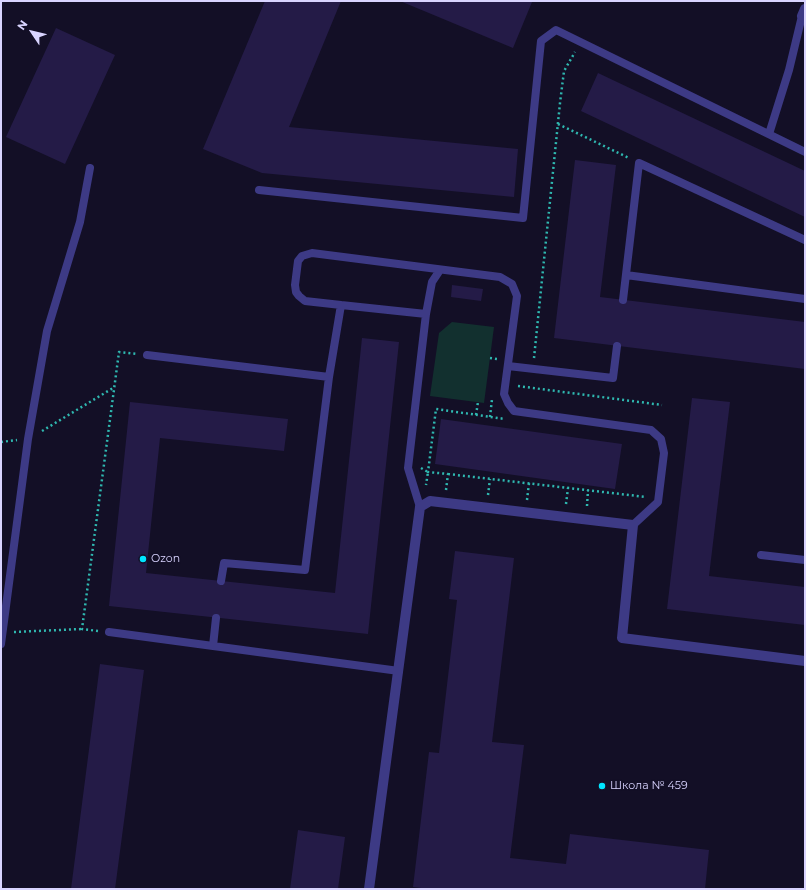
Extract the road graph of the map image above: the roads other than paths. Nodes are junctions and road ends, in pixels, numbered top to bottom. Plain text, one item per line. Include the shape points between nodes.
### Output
1 (804, 14) edge
2 (768, 134) junction
3 (805, 152) edge
4 (90, 168) dead end
5 (259, 190) dead end
6 (805, 240) edge
7 (440, 270) junction
8 (626, 275) junction
9 (805, 299) edge
10 (623, 300) dead end
11 (341, 305) junction
12 (426, 314) junction
13 (617, 346) dead end
14 (147, 355) road end
15 (508, 366) junction
16 (329, 377) junction
17 (420, 507) junction
18 (633, 525) junction
19 (761, 555) dead end
20 (805, 560) edge
21 (221, 581) dead end
22 (216, 618) dead end
23 (109, 632) road end
24 (1, 644) edge
25 (213, 646) junction
26 (805, 662) edge
27 (399, 671) junction
28 (369, 889) edge

1 - 2 lane
2 - 3 lane
2 - 5 lane via 556,30 541,41 523,218
4 - 24 lane via 80,222 47,332 28,439
6 - 8 lane via 639,163
7 - 11 lane via 312,253 302,256 298,262 295,285 299,296 306,300
7 - 12 lane via 432,282
7 - 15 lane via 500,277 512,284 517,296
8 - 9 lane
8 - 10 lane
11 - 12 lane
11 - 16 lane
12 - 17 lane via 408,468
13 - 15 lane via 613,378
14 - 16 lane
15 - 18 lane via 504,394 514,410 650,430 661,439 664,453 658,502
16 - 21 lane via 305,570 224,563
17 - 18 street via 430,501
17 - 27 street
18 - 26 street via 622,638
19 - 20 lane
22 - 25 lane
23 - 25 lane
25 - 27 lane
27 - 28 street

